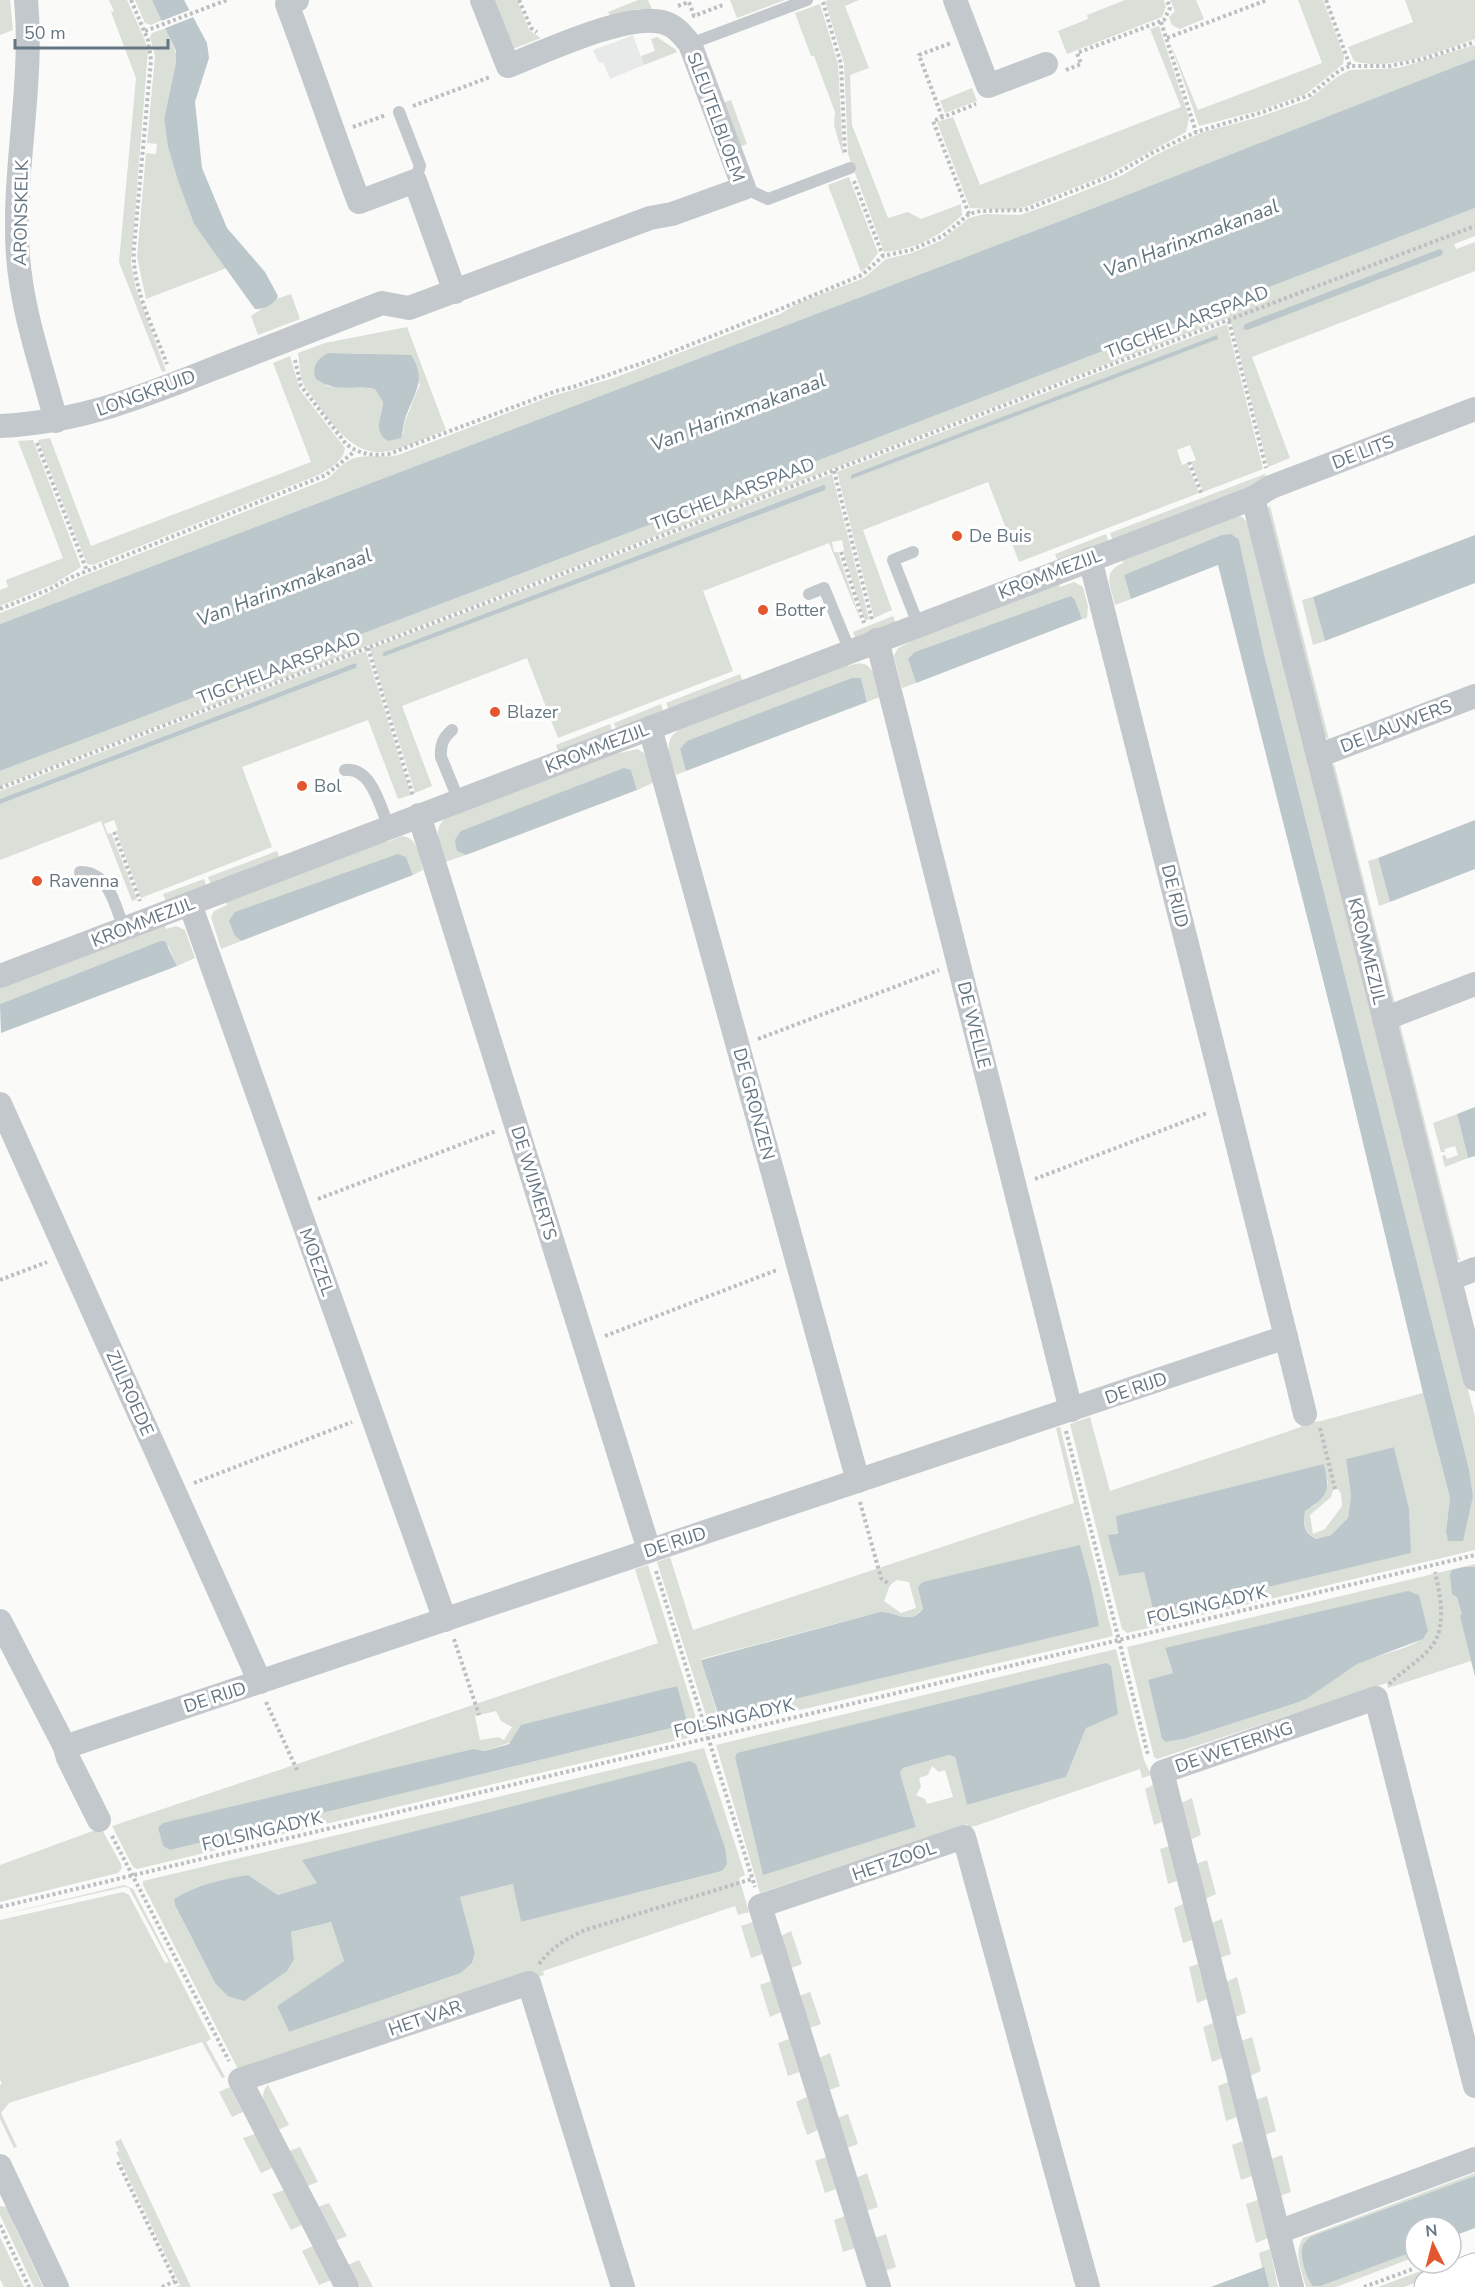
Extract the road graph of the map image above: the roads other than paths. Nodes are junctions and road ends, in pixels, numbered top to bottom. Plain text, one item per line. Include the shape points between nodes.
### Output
1 (26, 0) edge
2 (297, 0) edge
3 (482, 0) edge
4 (807, 0) edge
5 (955, 0) edge
6 (690, 44) junction
7 (1052, 68) road end
8 (399, 112) road end
9 (850, 168) road end
10 (415, 181) junction
11 (744, 188) junction
12 (455, 292) junction
13 (287, 340) joint
14 (1475, 409) edge
15 (45, 423) junction
16 (0, 426) edge
17 (1252, 498) junction
18 (913, 552) dead end
19 (1090, 559) junction
20 (809, 594) dead end
21 (918, 624) junction
22 (871, 628) junction
23 (850, 651) junction
24 (1475, 696) edge
25 (650, 728) junction
26 (452, 730) dead end
27 (1318, 756) junction
28 (345, 770) dead end
29 (459, 801) junction
30 (416, 806) junction
31 (388, 827) junction
32 (80, 872) dead end
33 (190, 904) junction
34 (124, 929) junction
35 (0, 976) edge
36 (1475, 984) edge
37 (1384, 1019) junction
38 (0, 1104) edge
39 (1475, 1269) edge
40 (1450, 1279) junction
41 (1286, 1337) junction
42 (1475, 1378) edge
43 (1066, 1411) junction
44 (1305, 1414) road end
45 (858, 1481) junction
46 (649, 1550) junction
47 (445, 1620) junction
48 (0, 1621) edge
49 (260, 1682) junction
50 (65, 1747) junction
51 (99, 1820) road end
52 (1475, 2086) edge
53 (1475, 2159) edge
54 (0, 2166) edge
55 (6, 2194) edge
56 (1278, 2232) junction
57 (1424, 2277) edge
58 (1472, 2277) edge
59 (57, 2287) edge
60 (347, 2287) edge
61 (623, 2287) edge
62 (879, 2287) edge
63 (1088, 2287) edge
64 (1292, 2287) edge

1 - 15 street, ARONSKELK via 29,48 18,199 18,256
2 - 10 street via 287,4 359,202
3 - 6 street, SLEUTELBLOEM via 508,66 635,21 663,22 682,33
4 - 6 lane
5 - 7 street via 988,86
6 - 11 street, SLEUTELBLOEM
8 - 10 lane via 420,166
9 - 11 lane via 768,199
10 - 12 street
11 - 12 street, SLEUTELBLOEM via 650,218
12 - 13 street, SLEUTELBLOEM via 409,309 382,303
13 - 15 street, LONGKRUID via 88,414
14 - 17 street, DE LITS via 1271,487
15 - 16 street, LONGKRUID
17 - 19 street, KROMMEZIJL
17 - 27 street, KROMMEZIJL
18 - 21 lane via 893,560
19 - 21 street, KROMMEZIJL
19 - 41 street, DE RIJD
20 - 23 lane via 824,588
21 - 22 street, KROMMEZIJL
22 - 23 street, KROMMEZIJL
22 - 43 street, DE WELLE via 1014,1184
23 - 25 street, KROMMEZIJL
24 - 27 street, DE LAUWERS
25 - 29 street, KROMMEZIJL
25 - 45 street, DE GRONZEN
26 - 29 lane via 442,742 441,757
27 - 37 street, KROMMEZIJL
28 - 31 lane via 356,770 366,777
29 - 30 street, KROMMEZIJL
30 - 31 street, KROMMEZIJL
30 - 46 street, DE WIJMERTS
31 - 33 street, KROMMEZIJL
32 - 34 lane via 95,874 106,884
33 - 34 street, KROMMEZIJL
33 - 47 street, MOEZEL
34 - 35 street, KROMMEZIJL
36 - 37 street
37 - 40 street, KROMMEZIJL
38 - 49 street, ZIJLROEDE
39 - 40 street
40 - 42 street, KROMMEZIJL
41 - 43 street, DE RIJD
41 - 44 street, DE RIJD
43 - 45 street, DE RIJD
45 - 46 street, DE RIJD
46 - 47 street, DE RIJD
47 - 49 street, DE RIJD
48 - 50 street
49 - 50 street, DE RIJD
50 - 51 street
52 - 56 street, DE WETERING via 1376,1698 1162,1772
53 - 56 street
54 - 55 street
55 - 59 street
56 - 64 street, DE WETERING
57 - 58 street
60 - 61 street, HET VAR via 240,2080 529,1983
62 - 63 street, HET ZOOL via 760,1906 964,1837

